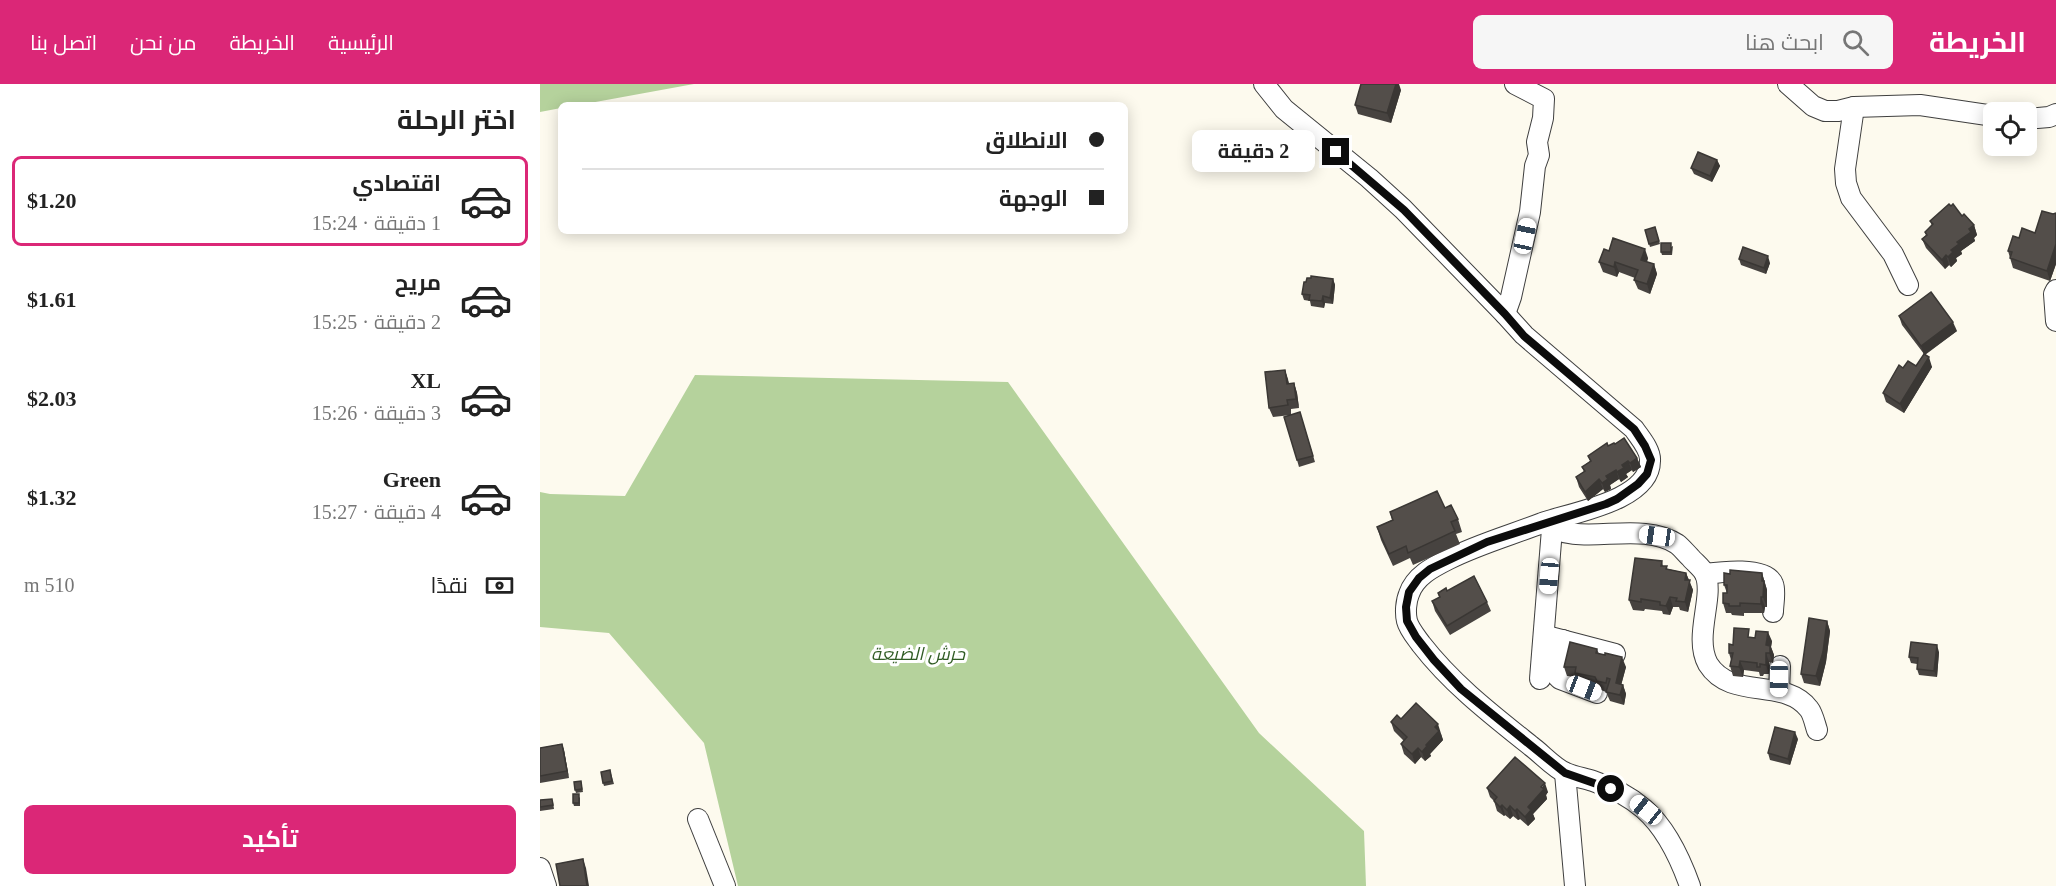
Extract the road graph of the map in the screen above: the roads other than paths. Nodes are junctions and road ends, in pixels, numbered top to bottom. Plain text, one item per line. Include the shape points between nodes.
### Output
1 (1264, 84) edge
2 (1515, 84) edge
3 (1788, 84) edge
4 (1854, 107) junction
5 (1983, 114) edge
6 (2056, 114) edge
7 (2037, 118) edge
8 (1908, 285) dead end
9 (2056, 290) edge
10 (1505, 314) junction
11 (2056, 321) edge
12 (1548, 526) junction
13 (1705, 574) junction
14 (1773, 612) dead end
15 (1554, 638) junction
16 (1615, 654) edge
17 (1780, 666) dead end
18 (1540, 678) dead end
19 (1779, 691) junction
20 (1597, 693) edge
21 (1817, 730) dead end
22 (1565, 773) junction
23 (698, 819) dead end
24 (540, 868) edge
25 (546, 886) edge
26 (724, 886) edge
27 (1575, 886) edge
28 (1690, 886) edge

1 - 10 street via 1284,109 1404,210
2 - 10 street via 1544,99 1544,118 1537,142 1539,155 1530,212
3 - 4 street via 1813,106 1825,111
4 - 5 street via 1920,105
4 - 8 street via 1846,183 1851,198 1893,254
6 - 7 street
9 - 11 street
10 - 12 street via 1524,336 1634,429 1651,460 1647,474 1617,499
12 - 13 street via 1584,534 1632,532 1657,536 1677,544
12 - 15 street
12 - 22 street via 1487,542 1430,569 1409,592 1406,607 1407,621 1416,637 1461,689
13 - 14 street via 1742,571 1769,578 1774,585
13 - 19 street via 1703,647 1708,663 1736,684
15 - 16 street
15 - 18 street
15 - 20 street via 1556,675
17 - 19 street
19 - 21 street via 1793,695 1810,710
22 - 27 street
22 - 28 street via 1628,796 1646,810 1682,863
23 - 26 street
24 - 25 street

